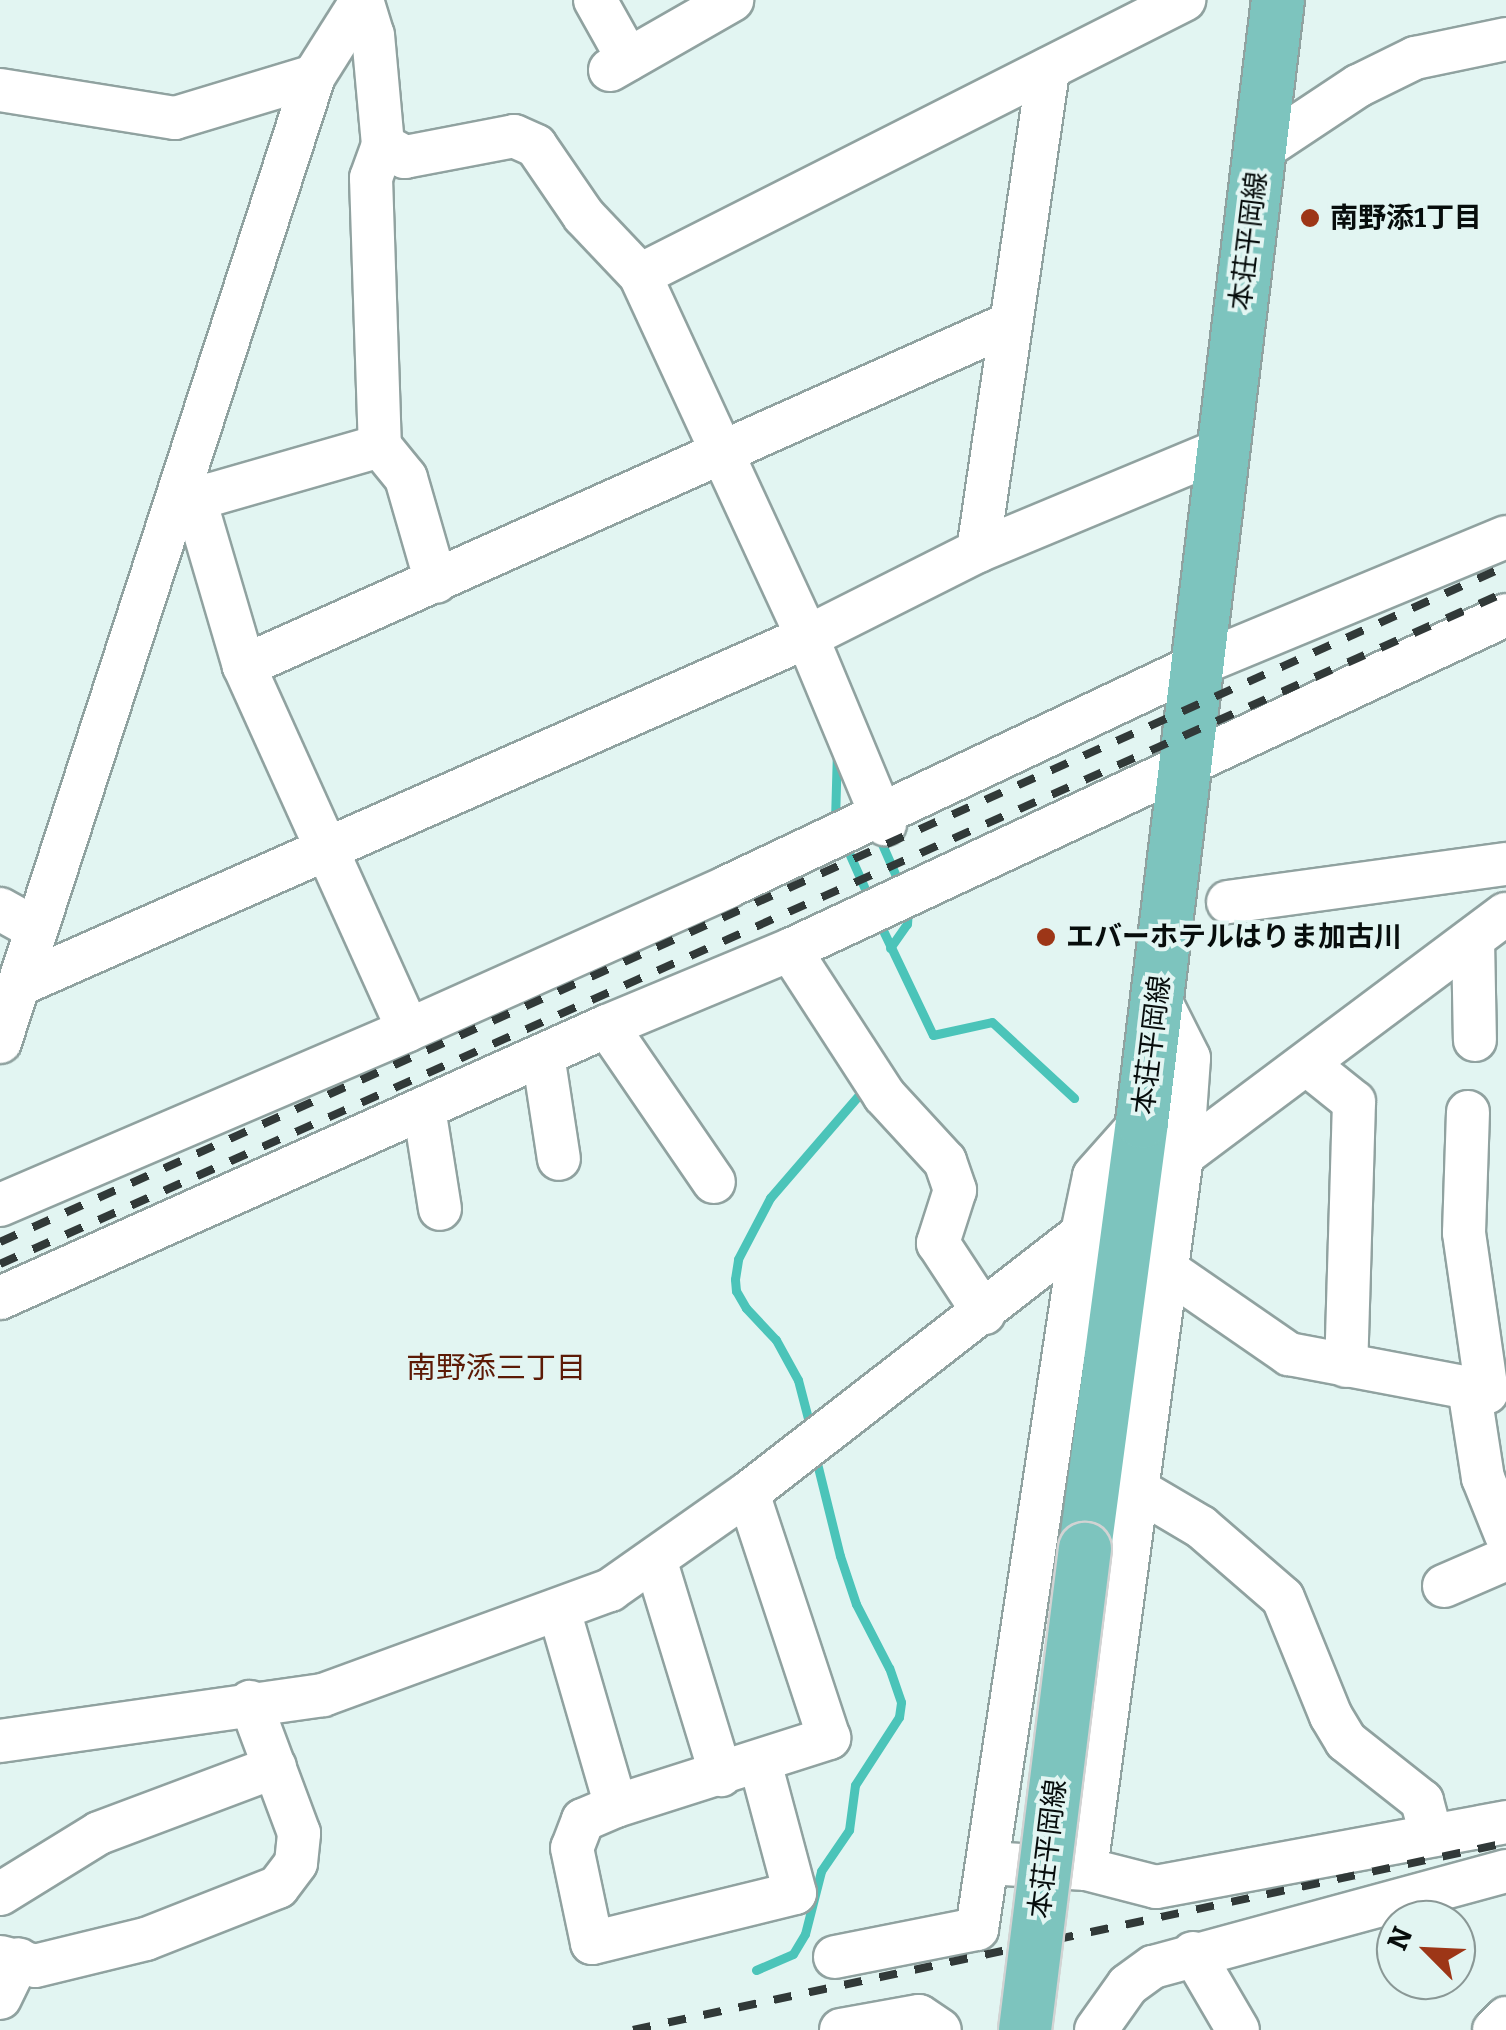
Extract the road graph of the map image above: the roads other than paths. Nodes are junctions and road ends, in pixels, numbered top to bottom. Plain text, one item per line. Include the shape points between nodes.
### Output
1 (362, 0) edge
2 (596, 0) edge
3 (732, 0) edge
4 (1184, 0) edge
5 (1278, 0) edge
6 (1506, 38) edge
7 (1048, 69) junction
8 (314, 76) junction
9 (0, 90) edge
10 (383, 145) junction
11 (1260, 151) junction
12 (640, 275) junction
13 (1009, 324) junction
14 (380, 446) junction
15 (1224, 448) junction
16 (724, 452) junction
17 (179, 499) junction
18 (1506, 537) edge
19 (978, 551) junction
20 (436, 582) junction
21 (1506, 615) edge
22 (806, 637) junction
23 (1198, 665) junction
24 (244, 666) junction
25 (1185, 765) junction
26 (884, 820) junction
27 (325, 852) junction
28 (1506, 864) edge
29 (1228, 902) dead end
30 (18, 919) edge
31 (1490, 927) edge
32 (790, 950) junction
33 (21, 984) junction
34 (1158, 996) junction
35 (607, 1026) junction
36 (408, 1030) junction
37 (1475, 1040) dead end
38 (0, 1042) edge
39 (543, 1054) junction
40 (1308, 1065) junction
41 (424, 1108) junction
42 (1468, 1112) dead end
43 (1142, 1122) junction
44 (1182, 1156) junction
45 (559, 1159) dead end
46 (714, 1182) dead end
47 (1133, 1195) junction
48 (0, 1204) edge
49 (440, 1209) dead end
50 (1082, 1234) junction
51 (1170, 1272) junction
52 (0, 1298) edge
53 (984, 1313) junction
54 (1346, 1366) junction
55 (1488, 1391) edge
56 (1140, 1491) junction
57 (748, 1493) junction
58 (1506, 1535) edge
59 (655, 1559) junction
60 (1506, 1560) edge
61 (1444, 1586) dead end
62 (560, 1610) junction
63 (250, 1702) junction
64 (0, 1741) edge
65 (275, 1767) junction
66 (740, 1769) junction
67 (616, 1806) junction
68 (1506, 1822) edge
69 (1442, 1834) junction
70 (988, 1863) junction
71 (1086, 1869) junction
72 (1498, 1885) edge
73 (0, 1894) edge
74 (1194, 1953) junction
75 (834, 1957) dead end
76 (9, 1958) edge
77 (0, 1998) edge
78 (1506, 2018) edge
79 (1103, 2022) edge
80 (841, 2030) edge
81 (940, 2030) edge
82 (1025, 2030) edge
83 (1238, 2030) edge
84 (1494, 2030) edge

1 - 8 street
1 - 10 street via 373,34
2 - 3 street via 619,64
4 - 7 street
5 - 11 main road, 本荘平岡線
6 - 11 street via 1416,58 1358,86
7 - 12 street
7 - 13 street
8 - 9 street via 175,118
8 - 17 street
10 - 12 street via 405,158 514,136 536,146 584,216
10 - 14 street via 371,178
11 - 15 main road, 本荘平岡線
12 - 16 street
13 - 16 street
13 - 19 street
14 - 17 street
14 - 20 street via 406,478
15 - 19 street
15 - 23 main road, 本荘平岡線
16 - 20 street
16 - 22 street
17 - 24 street via 201,520
17 - 30 street
18 - 23 street
19 - 22 street
20 - 24 street
21 - 25 street
22 - 26 street
22 - 27 street
23 - 25 main road, 本荘平岡線
23 - 26 street
24 - 27 street
25 - 32 street
25 - 34 main road, 本荘平岡線
26 - 36 street
27 - 33 street
27 - 36 street
28 - 29 street
30 - 33 street
31 - 37 street
31 - 40 street
32 - 35 street
32 - 53 street via 884,1095 946,1161 955,1190 938,1242
33 - 38 street
34 - 43 main road, 本荘平岡線
34 - 44 street via 1188,1058
35 - 39 street
35 - 46 street
36 - 48 street
39 - 41 street
39 - 45 street
40 - 44 street
40 - 54 street via 1354,1102
41 - 49 street
41 - 52 street
42 - 55 street via 1449,1233
43 - 47 main road, 本荘平岡線
43 - 50 street via 1094,1176
44 - 47 street
44 - 51 street
47 - 50 street
47 - 82 main road, 本荘平岡線, bridge
50 - 53 street
50 - 70 street
51 - 54 street via 1289,1354
51 - 56 street
53 - 57 street
54 - 55 street
55 - 58 street via 1471,1483
56 - 69 street via 1201,1527 1283,1598 1346,1741 1422,1801
56 - 71 street
57 - 59 street
57 - 66 street via 829,1738
59 - 62 street via 610,1590
59 - 66 street
60 - 61 street
62 - 63 street via 323,1695
62 - 67 street
63 - 64 street
63 - 65 street
65 - 73 street via 99,1832
65 - 76 street via 300,1833 296,1863 278,1887 146,1939 35,1966
66 - 67 street
66 - 67 street via 796,1892 592,1943 572,1848 582,1820
68 - 69 street
69 - 71 street via 1156,1887
69 - 72 street
70 - 71 street
70 - 75 street via 977,1929
72 - 74 street
74 - 79 street via 1138,1976
74 - 83 street
76 - 77 street
78 - 84 street
80 - 81 street via 919,2016

